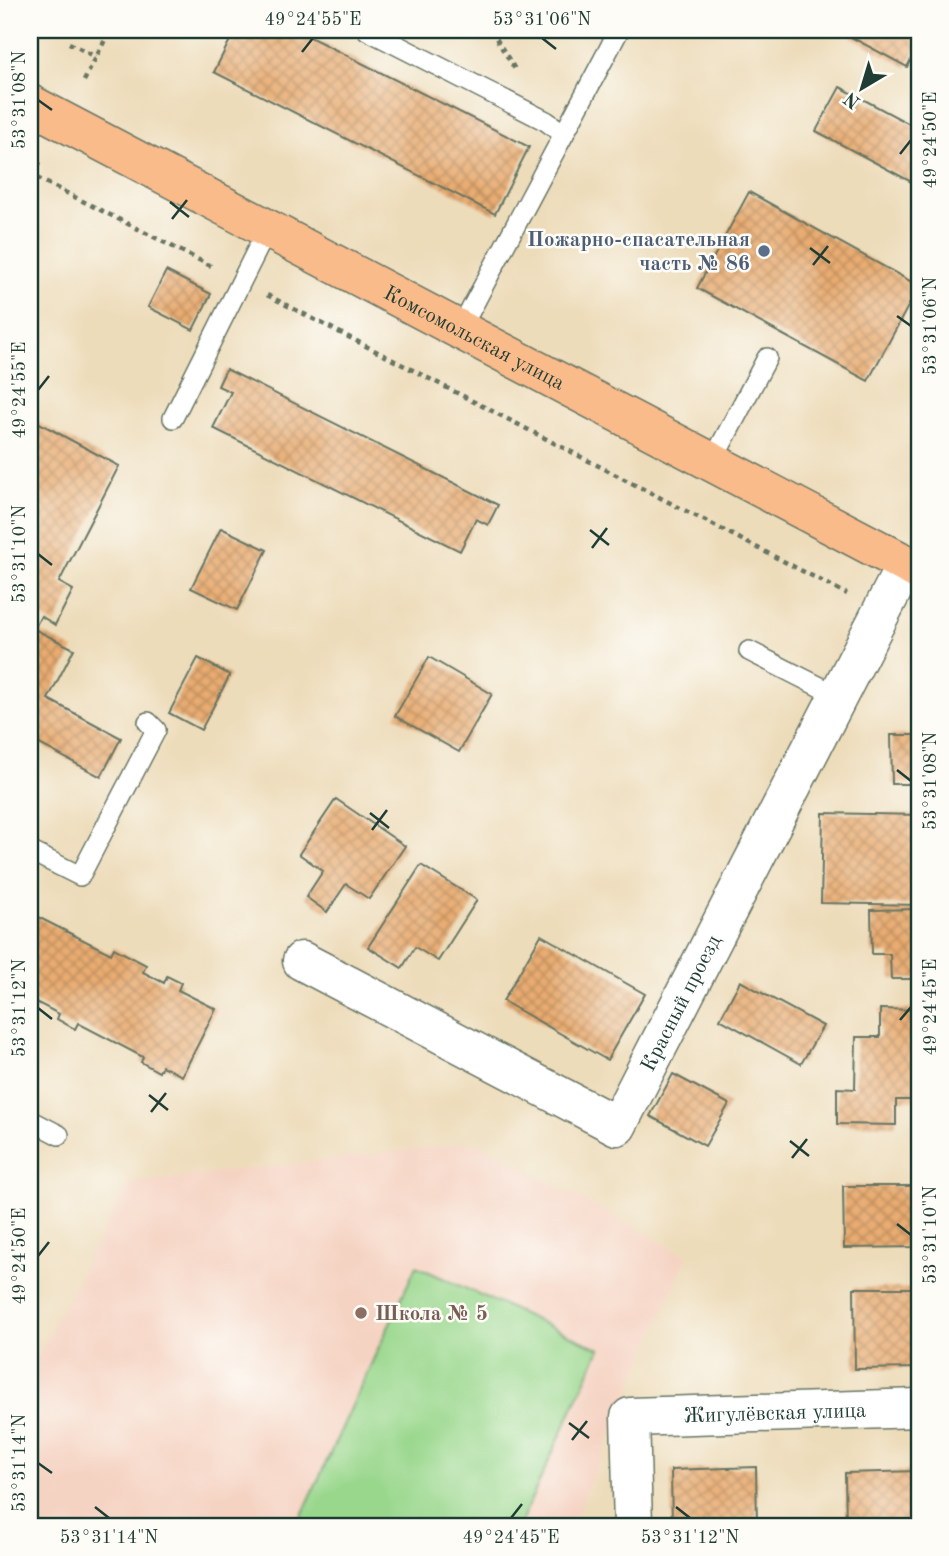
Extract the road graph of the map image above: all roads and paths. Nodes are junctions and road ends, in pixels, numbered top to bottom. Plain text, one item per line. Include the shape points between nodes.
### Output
1 (110, 30) edge
2 (367, 30) edge
3 (619, 30) edge
4 (68, 43) dead end
5 (96, 57) junction
6 (84, 81) dead end
7 (30, 104) edge
8 (564, 134) junction
9 (40, 162) dead end
10 (267, 230) junction
11 (241, 281) junction
12 (460, 330) junction
13 (767, 358) dead end
14 (173, 418) dead end
15 (712, 462) junction
16 (913, 567) edge
17 (881, 612) junction
18 (749, 651) dead end
19 (838, 696) junction
20 (148, 722) dead end
21 (30, 851) edge
22 (302, 961) dead end
23 (30, 1120) edge
24 (60, 1135) dead end
25 (919, 1408) edge
26 (633, 1526) edge

1 - 5 path
2 - 8 lane
3 - 8 lane
4 - 5 path
5 - 6 path
7 - 10 main road, Комсомольская улица
8 - 12 lane
9 - 11 path via 33,176
10 - 11 lane
10 - 12 main road, Комсомольская улица
11 - 14 lane
11 - 17 path
12 - 15 main road, Комсомольская улица
13 - 15 lane
15 - 16 main road, Комсомольская улица
16 - 17 street, Красный проезд
17 - 19 street, Красный проезд
18 - 19 lane
19 - 22 street, Красный проезд via 617,1126
20 - 21 lane via 156,730 80,876
23 - 24 lane
25 - 26 street, Жигулёвская улица via 631,1417

